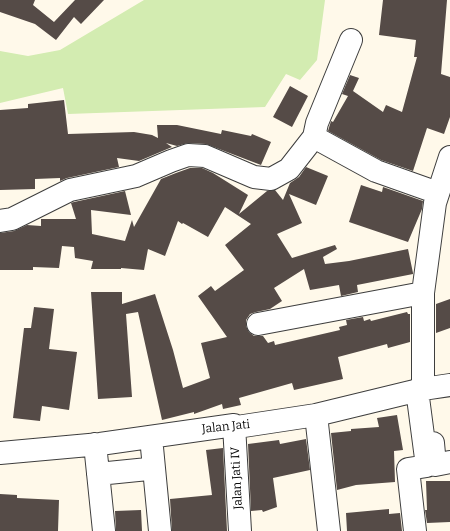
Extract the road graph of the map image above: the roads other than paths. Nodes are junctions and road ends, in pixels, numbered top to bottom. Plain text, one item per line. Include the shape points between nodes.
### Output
1 (351, 40) dead end
2 (314, 138) junction
3 (450, 157) edge
4 (438, 193) junction
5 (0, 221) edge
6 (423, 293) junction
7 (258, 324) dead end
8 (450, 385) edge
9 (423, 389) junction
10 (316, 415) junction
11 (234, 425) junction
12 (148, 437) junction
13 (95, 444) junction
14 (0, 453) edge
15 (450, 462) edge
16 (148, 469) junction
17 (98, 474) junction
18 (104, 531) edge
19 (154, 531) edge
20 (160, 531) edge
21 (240, 531) edge
22 (329, 531) edge
23 (415, 531) edge

1 - 2 street via 317,122
2 - 4 street via 376,171
2 - 5 street via 289,169 271,179 254,177 205,156 188,155 136,176 70,190 12,219
3 - 4 street
4 - 6 street
6 - 7 street
6 - 9 street
8 - 9 street, Jalan Jati
9 - 10 street, Jalan Jati
9 - 15 street via 435,465
9 - 23 street via 427,466 408,470
10 - 11 street, Jalan Jati via 237,427
10 - 22 street
11 - 12 street, Jalan Jati
11 - 21 street, Jalan Jati IV
12 - 13 street, Jalan Jati
12 - 16 street
12 - 20 street
13 - 14 street, Jalan Jati
13 - 17 street
16 - 17 street
16 - 19 street
17 - 18 street

